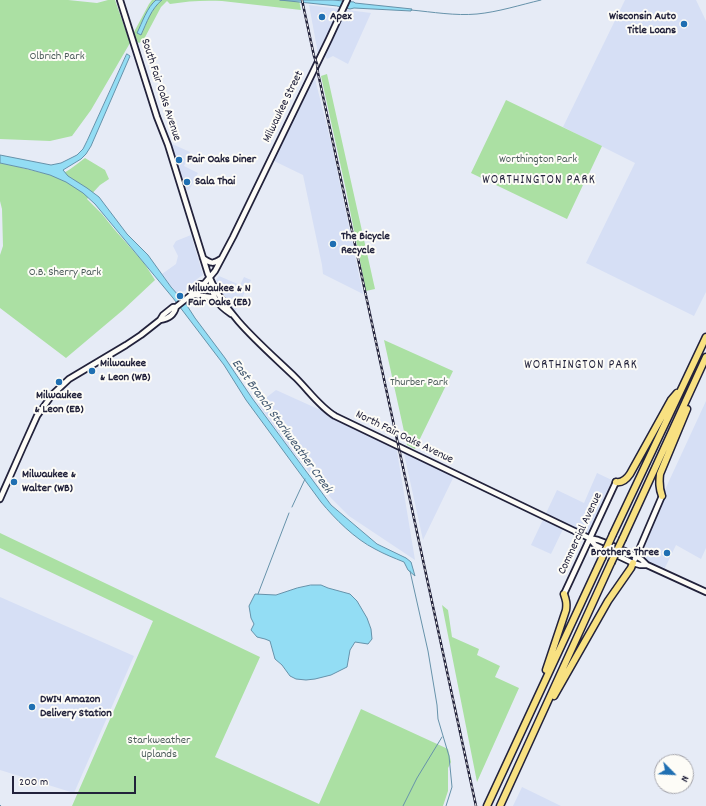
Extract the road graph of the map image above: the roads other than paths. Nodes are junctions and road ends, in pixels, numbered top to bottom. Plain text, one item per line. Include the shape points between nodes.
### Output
1 (120, 0) edge
2 (347, 0) edge
3 (203, 258) junction
4 (222, 258) junction
5 (210, 278) junction
6 (193, 295) junction
7 (214, 298) junction
8 (237, 319) junction
9 (706, 337) edge
10 (706, 358) edge
11 (706, 361) edge
12 (681, 389) junction
13 (616, 482) joint
14 (662, 496) joint
15 (0, 499) edge
16 (589, 538) junction
17 (635, 560) junction
18 (706, 592) edge
19 (564, 594) joint
20 (535, 702) junction
21 (534, 730) junction
22 (487, 805) edge
23 (500, 806) edge

1 - 3 street, South Fair Oaks Avenue
2 - 4 street, Milwaukee Street
3 - 4 street via 213,263
3 - 5 street, South Fair Oaks Avenue
4 - 5 street, Milwaukee Street
5 - 6 street, Milwaukee Street via 202,290
5 - 7 street
5 - 8 street, North Fair Oaks Avenue via 219,297
6 - 7 street
6 - 15 street, Milwaukee Street via 176,307 175,312 166,320 160,320 126,345 69,379 52,395 37,416
7 - 8 street, North Fair Oaks Avenue
8 - 16 street, North Fair Oaks Avenue via 332,414
9 - 12 highway
10 - 21 highway, bridge
11 - 14 highway via 660,474 659,490
12 - 13 highway via 671,400 630,474 626,479
12 - 20 highway, bridge
13 - 16 street, Commercial Avenue
14 - 17 street
16 - 17 street, North Fair Oaks Avenue via 595,545
16 - 19 street, Commercial Avenue
17 - 18 street, North Fair Oaks Avenue via 640,565 647,565
17 - 21 highway via 608,601
19 - 20 highway via 566,610
20 - 22 highway
21 - 23 highway

